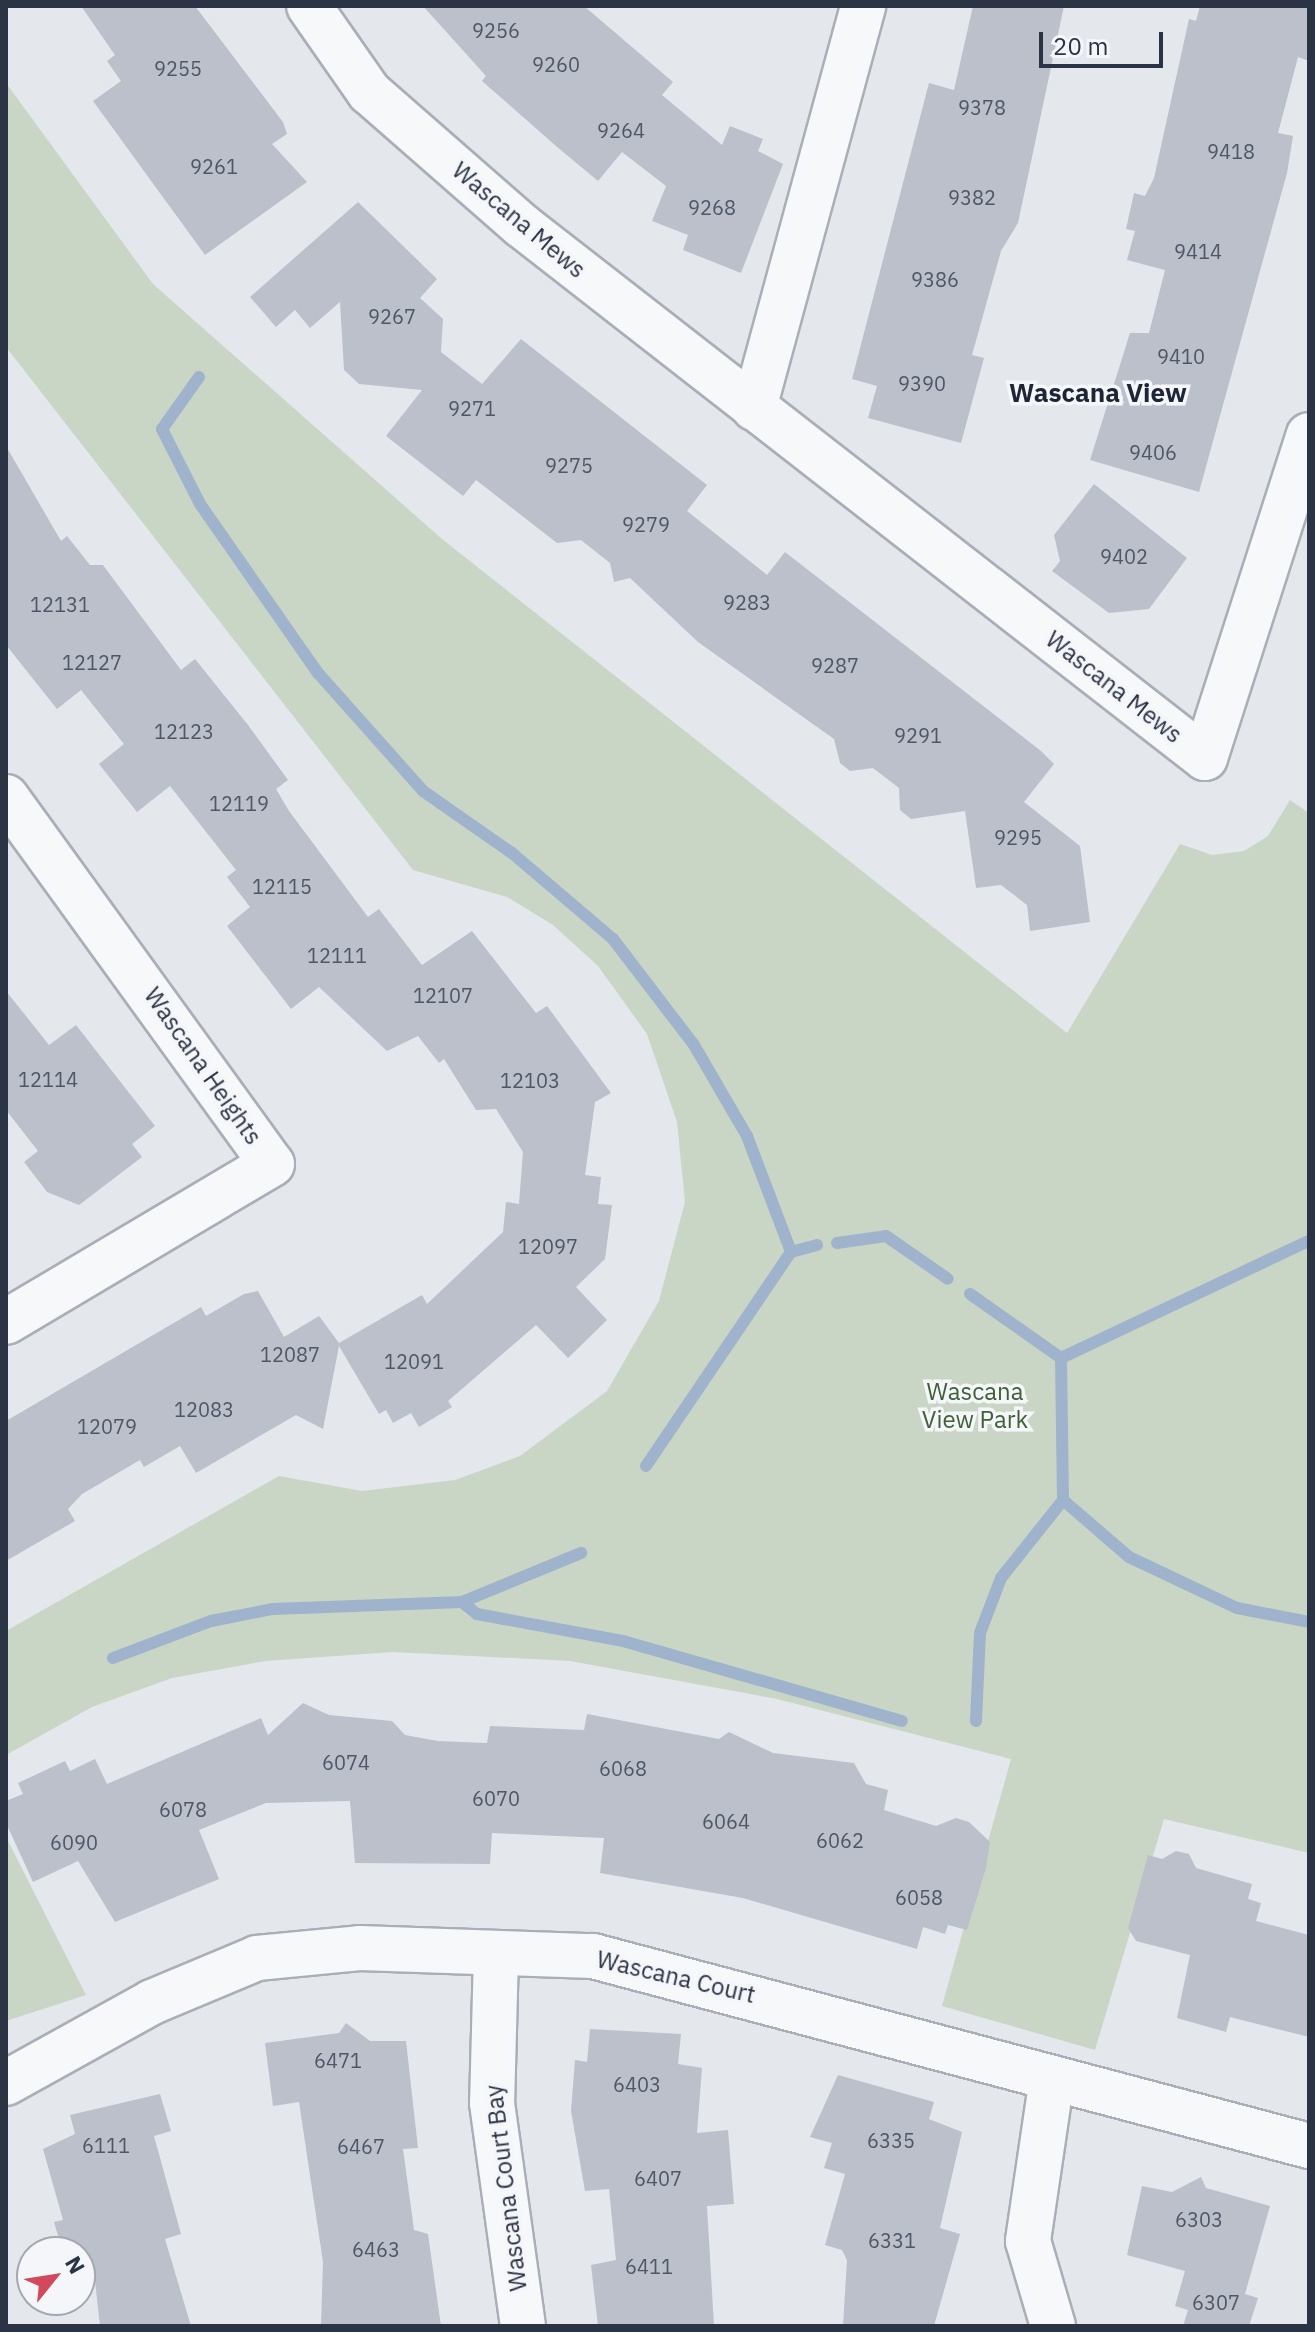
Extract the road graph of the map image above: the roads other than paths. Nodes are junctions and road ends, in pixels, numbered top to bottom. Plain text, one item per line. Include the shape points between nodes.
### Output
1 (309, 6) edge
2 (863, 6) edge
3 (754, 408) junction
4 (1309, 435) edge
5 (6, 797) edge
6 (6, 1322) edge
7 (496, 1954) junction
8 (1052, 2078) junction
9 (6, 2083) edge
10 (1309, 2146) edge
11 (523, 2326) edge
12 (1053, 2326) edge

1 - 3 street, Wascana Mews via 369,92 521,225
2 - 3 street
3 - 4 street, Wascana Mews via 1205,758
5 - 6 street, Wascana Heights via 272,1164
7 - 8 street, Wascana Court via 593,1956
7 - 9 street, Wascana Court via 360,1948 257,1958 152,2002
7 - 11 street, Wascana Court Bay via 492,2103
8 - 10 street, Wascana Court
8 - 12 street via 1028,2241

